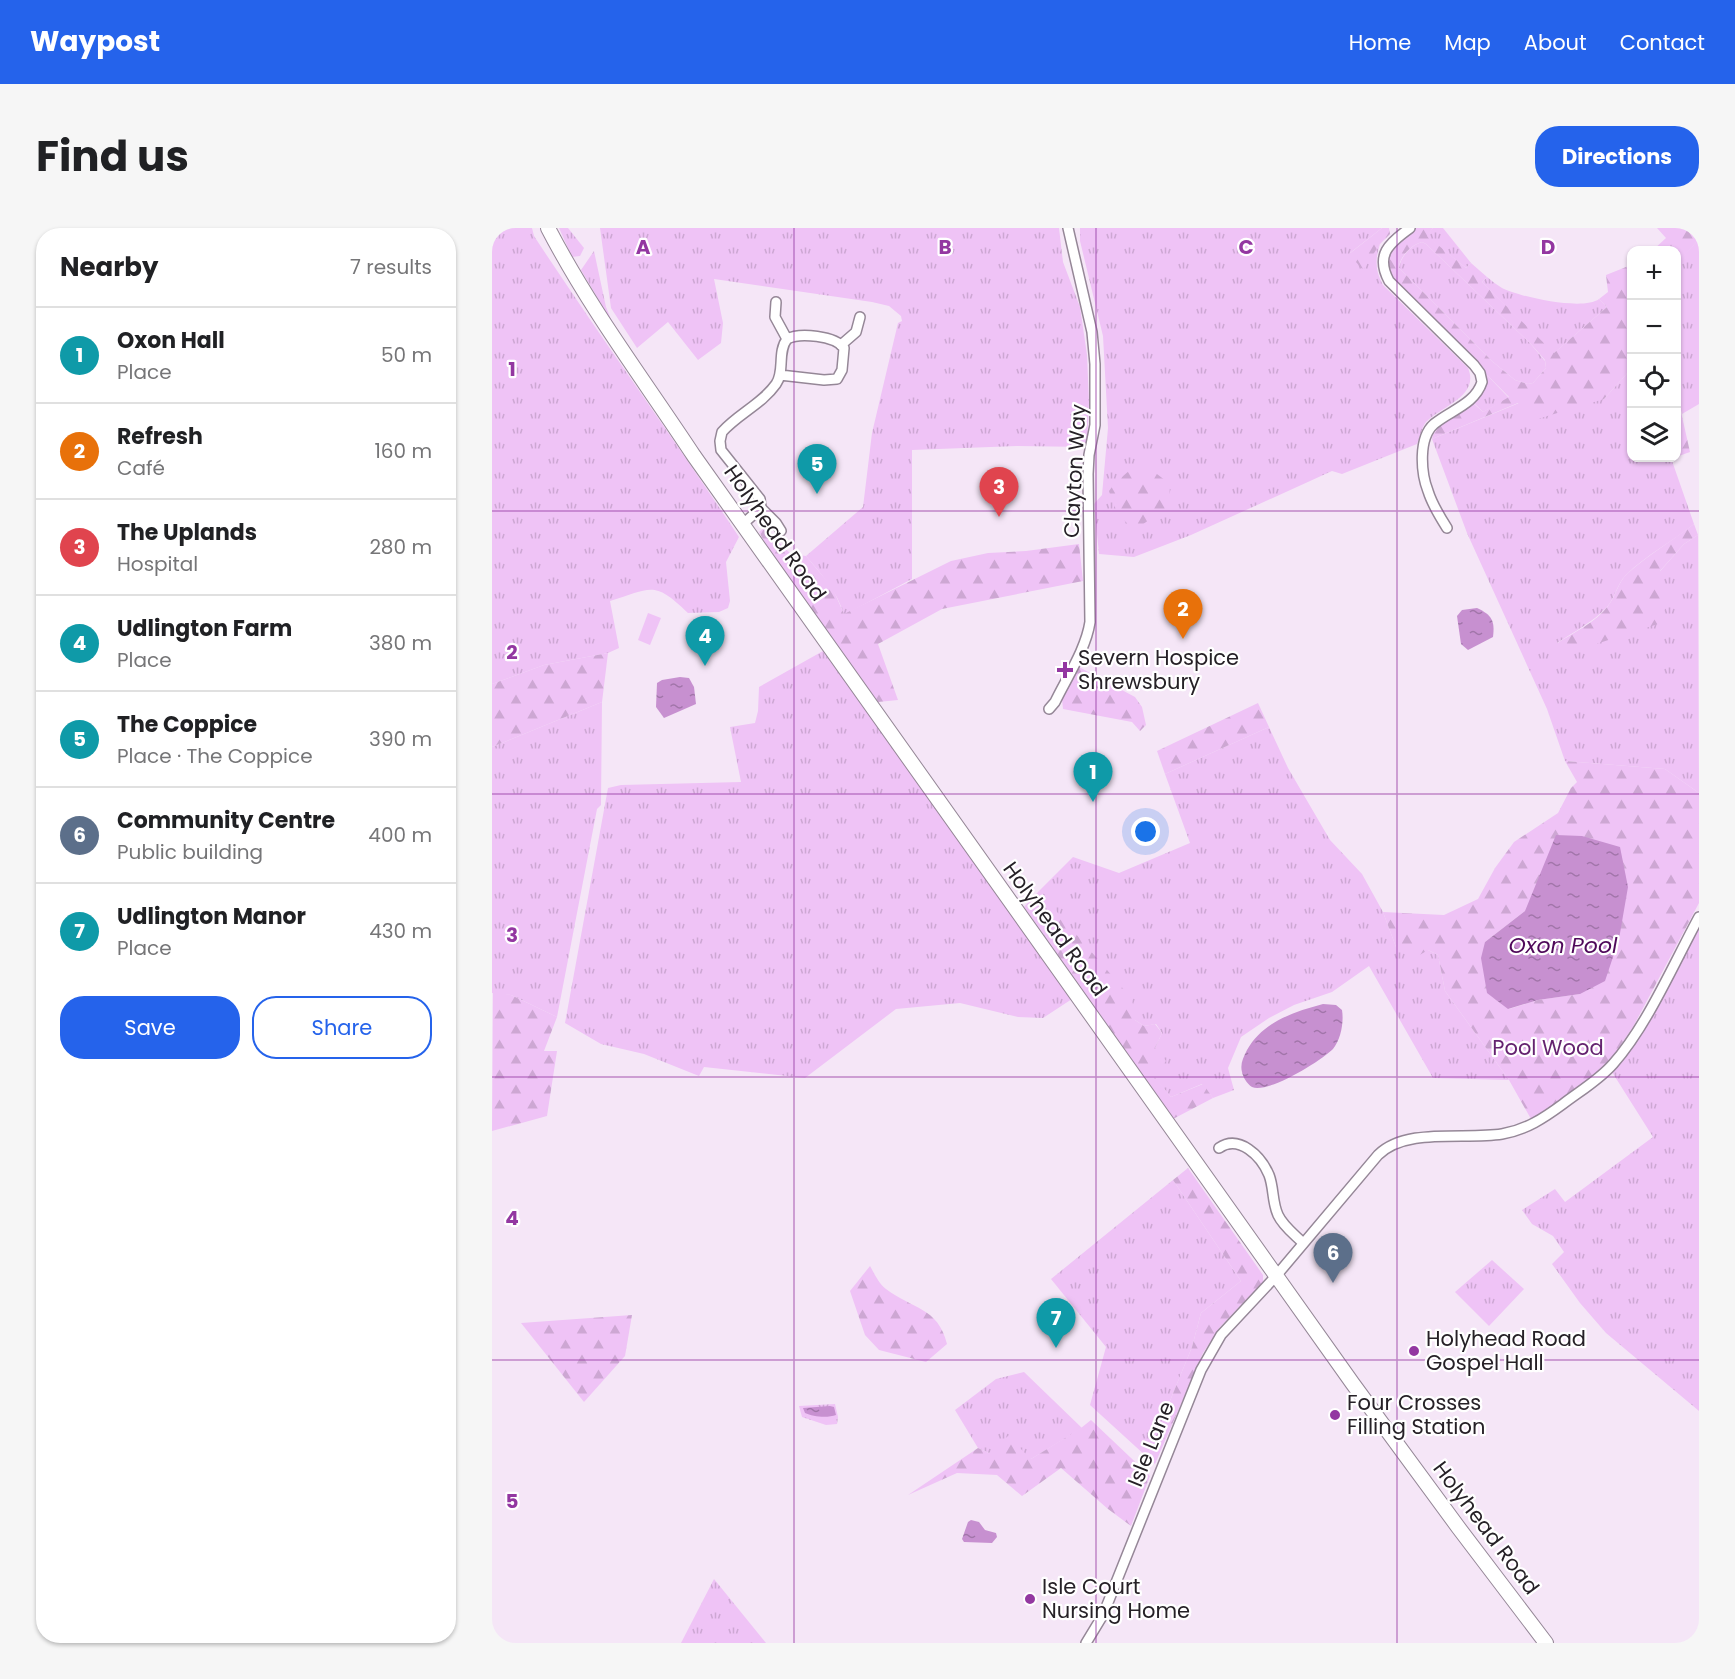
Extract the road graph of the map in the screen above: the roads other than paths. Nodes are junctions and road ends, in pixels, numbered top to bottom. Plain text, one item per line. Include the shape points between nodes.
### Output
1 (549, 228) edge
2 (1068, 228) edge
3 (1410, 228) edge
4 (776, 302) dead end
5 (860, 317) dead end
6 (787, 339) junction
7 (841, 345) junction
8 (780, 375) junction
9 (761, 508) junction
10 (744, 523) junction
11 (1447, 528) dead end
12 (781, 531) dead end
13 (1049, 709) dead end
14 (1699, 917) edge
15 (1220, 1134) dead end
16 (1303, 1243) junction
17 (1276, 1276) junction
18 (1086, 1643) edge
19 (1546, 1643) edge

1 - 10 main road, Holyhead Road via 601,320
2 - 13 street, Clayton Way via 1092,332 1095,364 1095,425 1088,474 1090,622 1084,646
3 - 11 street via 1388,246 1383,260 1385,274 1474,365 1482,382 1474,398 1432,426 1425,438 1427,490
4 - 6 street via 775,317
5 - 7 street via 856,332
6 - 7 street via 814,337 835,340
6 - 8 street
7 - 8 street via 842,370 837,379
8 - 9 street via 769,393 720,436 723,454 760,499
9 - 10 street
9 - 12 street
10 - 17 main road, Holyhead Road
14 - 16 street, Isle Lane via 1640,1027 1613,1064 1596,1079 1532,1125 1503,1134 1408,1139 1390,1145
15 - 16 street via 1223,1146 1237,1144 1252,1152 1269,1175 1278,1217
16 - 17 street, Isle Lane
17 - 18 street, Isle Lane via 1221,1335 1201,1370 1102,1615
17 - 19 main road, Holyhead Road

